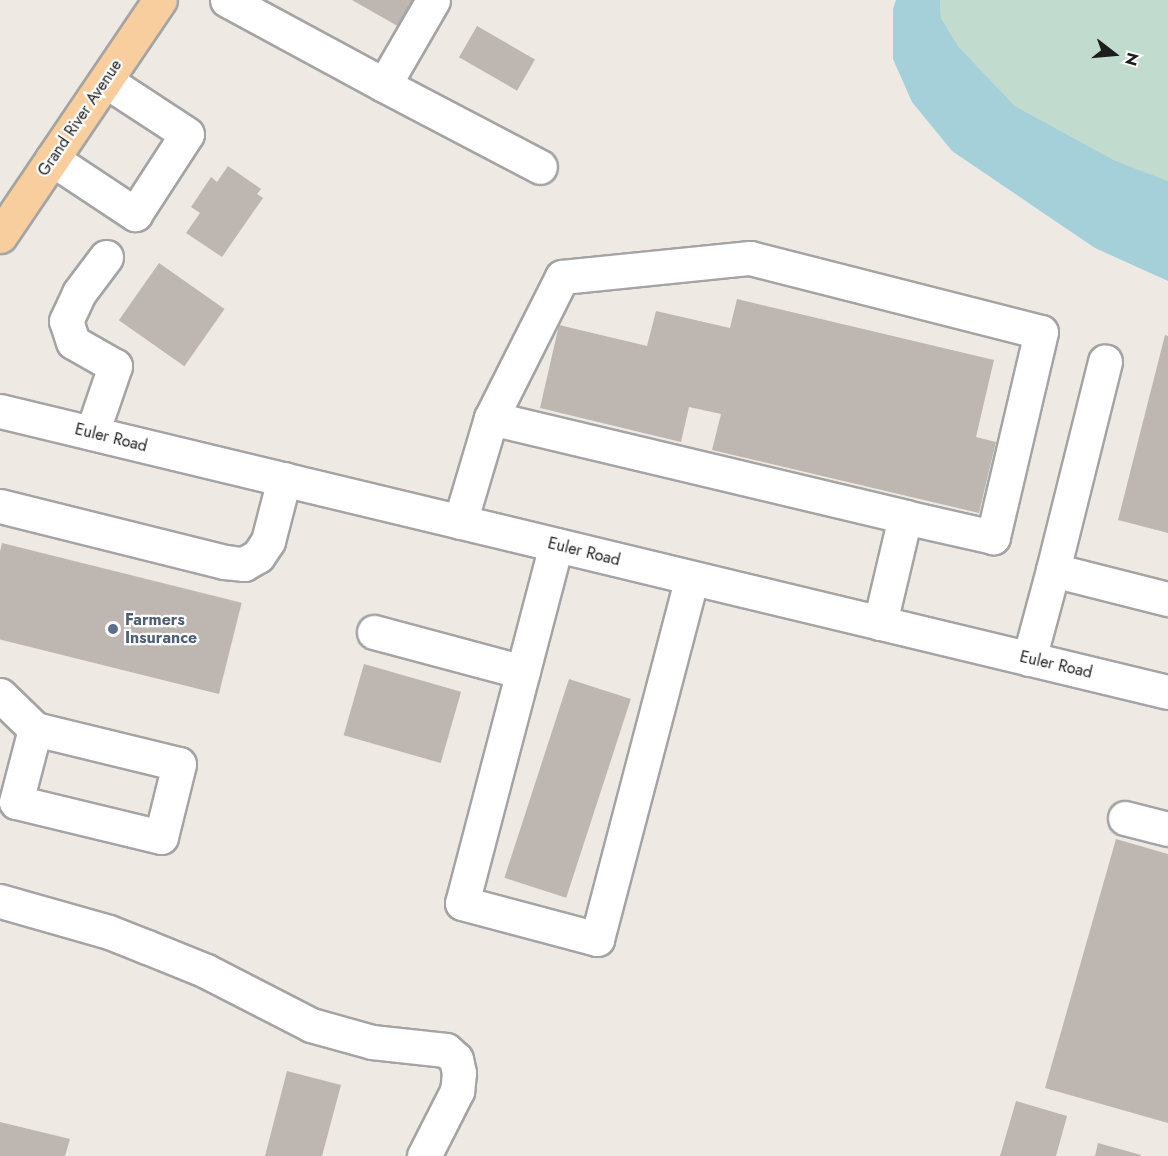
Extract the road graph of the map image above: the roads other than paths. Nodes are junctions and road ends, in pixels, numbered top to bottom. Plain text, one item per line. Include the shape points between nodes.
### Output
1 (160, 0) edge
2 (227, 0) edge
3 (433, 0) edge
4 (106, 81) junction
5 (384, 85) junction
6 (52, 159) junction
7 (540, 167) dead end
8 (3, 224) edge
9 (106, 257) dead end
10 (1105, 361) dead end
11 (0, 411) edge
12 (491, 418) junction
13 (92, 433) junction
14 (284, 479) junction
15 (0, 506) edge
16 (905, 517) junction
17 (460, 522) junction
18 (556, 545) junction
19 (1053, 570) junction
20 (692, 578) junction
21 (1168, 599) edge
22 (880, 623) junction
23 (374, 632) dead end
24 (1029, 659) junction
25 (523, 672) junction
26 (1168, 692) edge
27 (0, 695) edge
28 (34, 729) junction
29 (1125, 818) dead end
30 (1168, 829) edge
31 (0, 901) edge
32 (424, 1156) edge

1 - 4 main road, Grand River Avenue
2 - 5 street
3 - 5 street
4 - 6 main road, Grand River Avenue
4 - 6 street via 187,134 135,214
5 - 7 street
6 - 8 main road, Grand River Avenue
9 - 13 street via 66,321 72,342 115,366
10 - 19 street
11 - 13 street, Euler Road
12 - 16 street
12 - 16 street via 562,277 750,258 1041,332 993,537
12 - 17 street
13 - 14 street, Euler Road
14 - 15 street via 268,541 258,556 244,564
14 - 17 street, Euler Road
16 - 22 street
17 - 18 street, Euler Road
18 - 20 street, Euler Road
18 - 25 street
19 - 21 street
19 - 24 street
20 - 22 street, Euler Road
20 - 25 street via 597,939 462,903
22 - 24 street, Euler Road
23 - 25 street
24 - 26 street, Euler Road
27 - 28 street
28 - 28 street via 179,764 161,837 16,802
29 - 30 street
31 - 32 street via 147,947 206,971 311,1024 372,1042 446,1050 456,1059 457,1091

